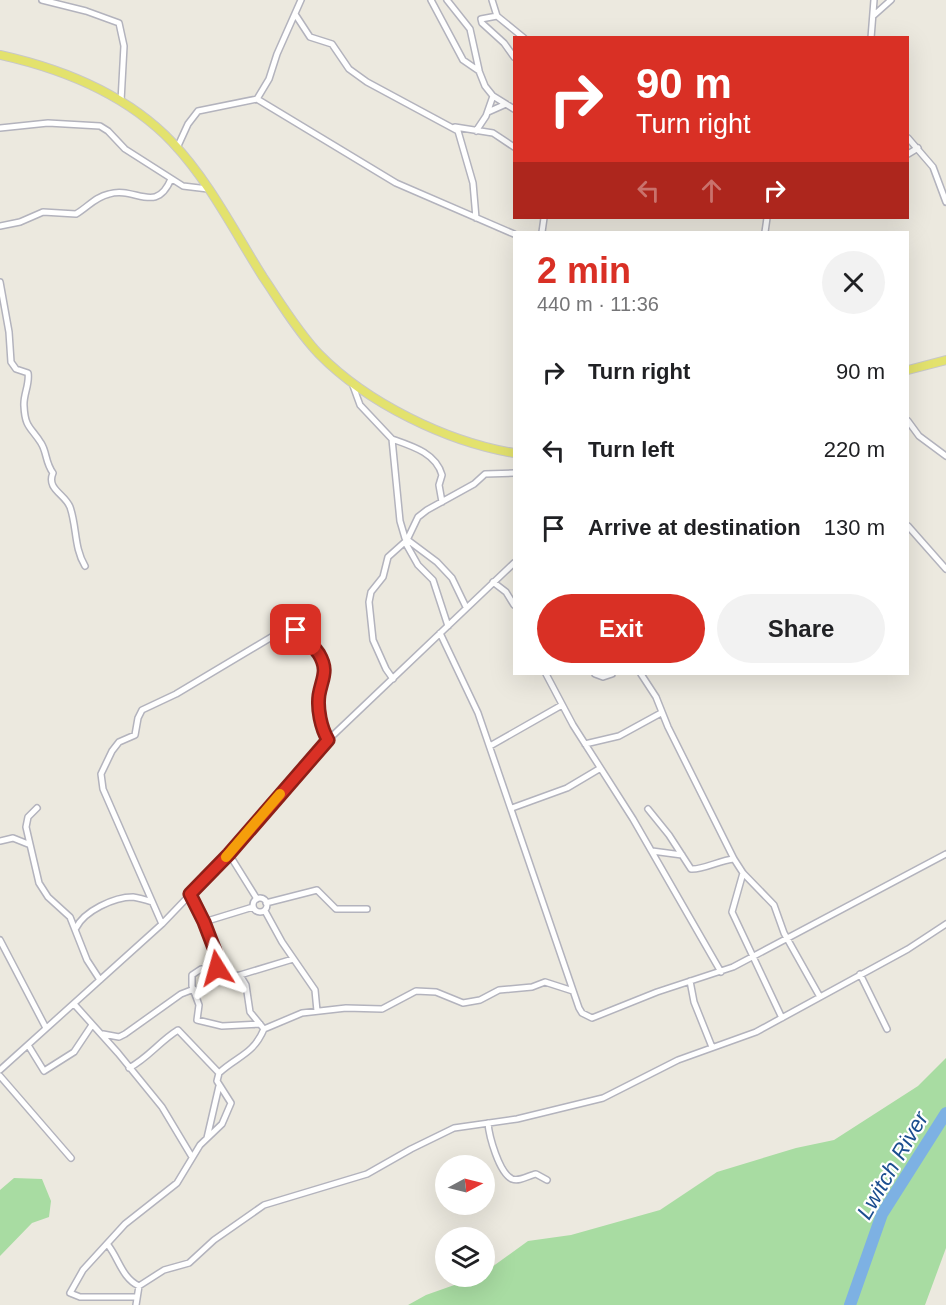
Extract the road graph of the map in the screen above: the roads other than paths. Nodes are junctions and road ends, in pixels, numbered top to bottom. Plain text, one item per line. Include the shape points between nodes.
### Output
1 (42, 0) edge
2 (301, 0) edge
3 (431, 0) edge
4 (447, 0) edge
5 (492, 0) edge
6 (874, 0) edge
7 (891, 0) edge
8 (295, 14) junction
9 (497, 16) junction
10 (873, 16) junction
11 (522, 36) edge
12 (871, 36) edge
13 (0, 55) edge
14 (513, 56) edge
15 (479, 71) junction
16 (492, 96) junction
17 (257, 99) junction
18 (121, 101) junction
19 (506, 104) junction
20 (513, 108) edge
21 (488, 112) junction
22 (453, 126) junction
23 (0, 128) edge
24 (476, 131) junction
25 (909, 139) edge
26 (513, 146) edge
27 (177, 148) junction
28 (918, 148) junction
29 (909, 153) edge
30 (171, 178) junction
31 (208, 189) junction
32 (946, 202) edge
33 (476, 218) junction
34 (0, 226) edge
35 (513, 234) edge
36 (0, 282) edge
37 (946, 360) edge
38 (909, 370) edge
39 (352, 382) junction
40 (909, 422) edge
41 (392, 439) junction
42 (513, 453) edge
43 (946, 456) edge
44 (513, 473) edge
45 (441, 502) junction
46 (909, 527) edge
47 (406, 541) junction
48 (513, 564) edge
49 (85, 566) dead end
50 (946, 569) edge
51 (493, 582) junction
52 (513, 603) edge
53 (466, 607) junction
54 (283, 619) dead end
55 (290, 626) junction
56 (448, 626) junction
57 (440, 633) junction
58 (547, 675) edge
59 (642, 675) edge
60 (393, 679) junction
61 (562, 705) junction
62 (661, 712) junction
63 (328, 740) junction
64 (585, 744) junction
65 (489, 746) junction
66 (599, 769) junction
67 (38, 808) dead end
68 (512, 808) junction
69 (648, 809) dead end
70 (0, 841) edge
71 (28, 844) junction
72 (652, 851) junction
73 (229, 854) junction
74 (946, 854) edge
75 (682, 855) junction
76 (734, 859) junction
77 (742, 873) junction
78 (190, 894) junction
79 (257, 899) junction
80 (152, 902) junction
81 (266, 903) junction
82 (254, 908) junction
83 (367, 909) dead end
84 (265, 911) junction
85 (204, 922) junction
86 (162, 924) junction
87 (946, 924) edge
88 (76, 928) junction
89 (787, 939) junction
90 (0, 940) edge
91 (754, 957) junction
92 (293, 959) junction
93 (222, 969) junction
94 (721, 972) junction
95 (860, 974) junction
96 (240, 975) junction
97 (100, 980) junction
98 (690, 981) junction
99 (194, 989) junction
100 (573, 991) junction
101 (820, 997) junction
102 (74, 1004) junction
103 (317, 1011) junction
104 (782, 1018) junction
105 (92, 1025) junction
106 (262, 1027) junction
107 (46, 1028) junction
108 (887, 1029) dead end
109 (101, 1034) junction
110 (28, 1045) junction
111 (712, 1047) junction
112 (129, 1068) junction
113 (0, 1070) edge
114 (219, 1073) junction
115 (0, 1076) edge
116 (219, 1085) junction
117 (488, 1123) junction
118 (207, 1139) junction
119 (192, 1157) junction
120 (71, 1158) dead end
121 (547, 1180) dead end
122 (108, 1245) junction
123 (139, 1286) junction
124 (137, 1297) junction
125 (136, 1305) edge

1 - 18 street via 119,23 124,46
2 - 8 street
3 - 15 street via 458,53
4 - 15 street via 470,29
5 - 9 street
6 - 10 street
7 - 10 street
8 - 17 street
8 - 22 street via 310,37 333,44 349,69 366,82
9 - 11 street
9 - 14 street via 485,17 482,23
10 - 12 street
13 - 18 main road via 60,72
15 - 16 street
16 - 19 street
16 - 21 street
17 - 27 street via 198,111
17 - 33 street via 396,183
18 - 27 main road
19 - 20 street
19 - 21 street
21 - 24 street
22 - 24 street
22 - 33 street via 459,134 473,183
23 - 30 street via 48,123 100,126 125,149
24 - 26 street via 493,133
25 - 28 street
27 - 31 main road
28 - 29 street
28 - 32 street via 933,167
30 - 31 street via 188,188
30 - 34 street via 167,189 153,198 111,193 94,199 76,214 43,212
31 - 39 main road via 263,277 312,345
33 - 35 street
36 - 49 street via 11,362 29,376 24,395 26,423 42,443 53,473 54,489 69,506
37 - 38 main road
39 - 41 street via 360,405
39 - 42 main road via 429,426
40 - 43 street
41 - 45 street via 435,461 442,475
41 - 47 street via 400,521
44 - 45 street via 485,474
45 - 47 street via 421,514
46 - 50 street
47 - 53 street via 437,562 452,578
47 - 56 street via 418,565 434,580
47 - 60 street via 388,557 383,577 371,592 369,602 373,640
48 - 51 street
51 - 52 street via 507,592
51 - 53 street
53 - 56 street
54 - 55 street
55 - 63 street via 314,647 323,664 325,679 319,705 322,731
55 - 80 street via 142,710 135,735 118,742 112,751 100,780
56 - 57 street
57 - 60 street
57 - 65 street via 468,690
58 - 61 street
59 - 62 street
60 - 63 street
61 - 64 street
61 - 65 street
62 - 64 street via 619,736
62 - 76 street
63 - 73 street
64 - 66 street
65 - 68 street
66 - 68 street via 567,788
66 - 72 street
67 - 71 street via 27,821
68 - 100 street
69 - 75 street
70 - 71 street via 13,838
71 - 88 street via 42,890 66,911
72 - 75 street
72 - 94 street
73 - 78 street
73 - 79 street
74 - 89 street
75 - 76 street via 693,870
76 - 77 street
77 - 89 street via 774,905
77 - 91 street via 732,912
78 - 85 street
78 - 86 street
79 - 81 street
79 - 82 street
80 - 86 street
80 - 88 street via 133,897 121,899 91,912 79,920
81 - 83 street via 317,890 336,909
81 - 84 street
82 - 84 street
82 - 85 street
84 - 92 street
85 - 93 street
86 - 97 street
87 - 95 street
88 - 97 street via 87,960
89 - 91 street
89 - 101 street
90 - 107 street
91 - 94 street
91 - 104 street
92 - 96 street
92 - 103 street via 315,990
93 - 96 street via 227,977
93 - 99 street via 195,971 191,978
94 - 98 street
95 - 101 street
95 - 108 street
96 - 106 street via 246,985 250,1012
97 - 102 street
98 - 100 street via 592,1018 582,1013
98 - 111 street
99 - 106 street via 199,1021
99 - 109 street via 125,1034
100 - 103 street via 545,982 532,987 504,988 464,1003 422,990 381,1009
101 - 104 street
102 - 105 street
102 - 107 street
103 - 106 street
104 - 111 street via 742,1038
105 - 109 street
105 - 110 street via 74,1052 44,1071
106 - 114 street via 254,1048
107 - 110 street
109 - 112 street
110 - 113 street
111 - 117 street via 592,1102
112 - 114 street via 178,1030
112 - 119 street via 168,1116
114 - 116 street
115 - 120 street
116 - 118 street
116 - 118 street via 231,1103 222,1124
117 - 121 street via 496,1153 509,1176 517,1179 536,1174
117 - 123 street via 454,1128 367,1174 264,1205 189,1263 164,1270
118 - 119 street
119 - 122 street via 177,1183 131,1219
122 - 123 street via 131,1282
122 - 124 street via 83,1270 70,1293 80,1297
123 - 124 street
124 - 125 street

